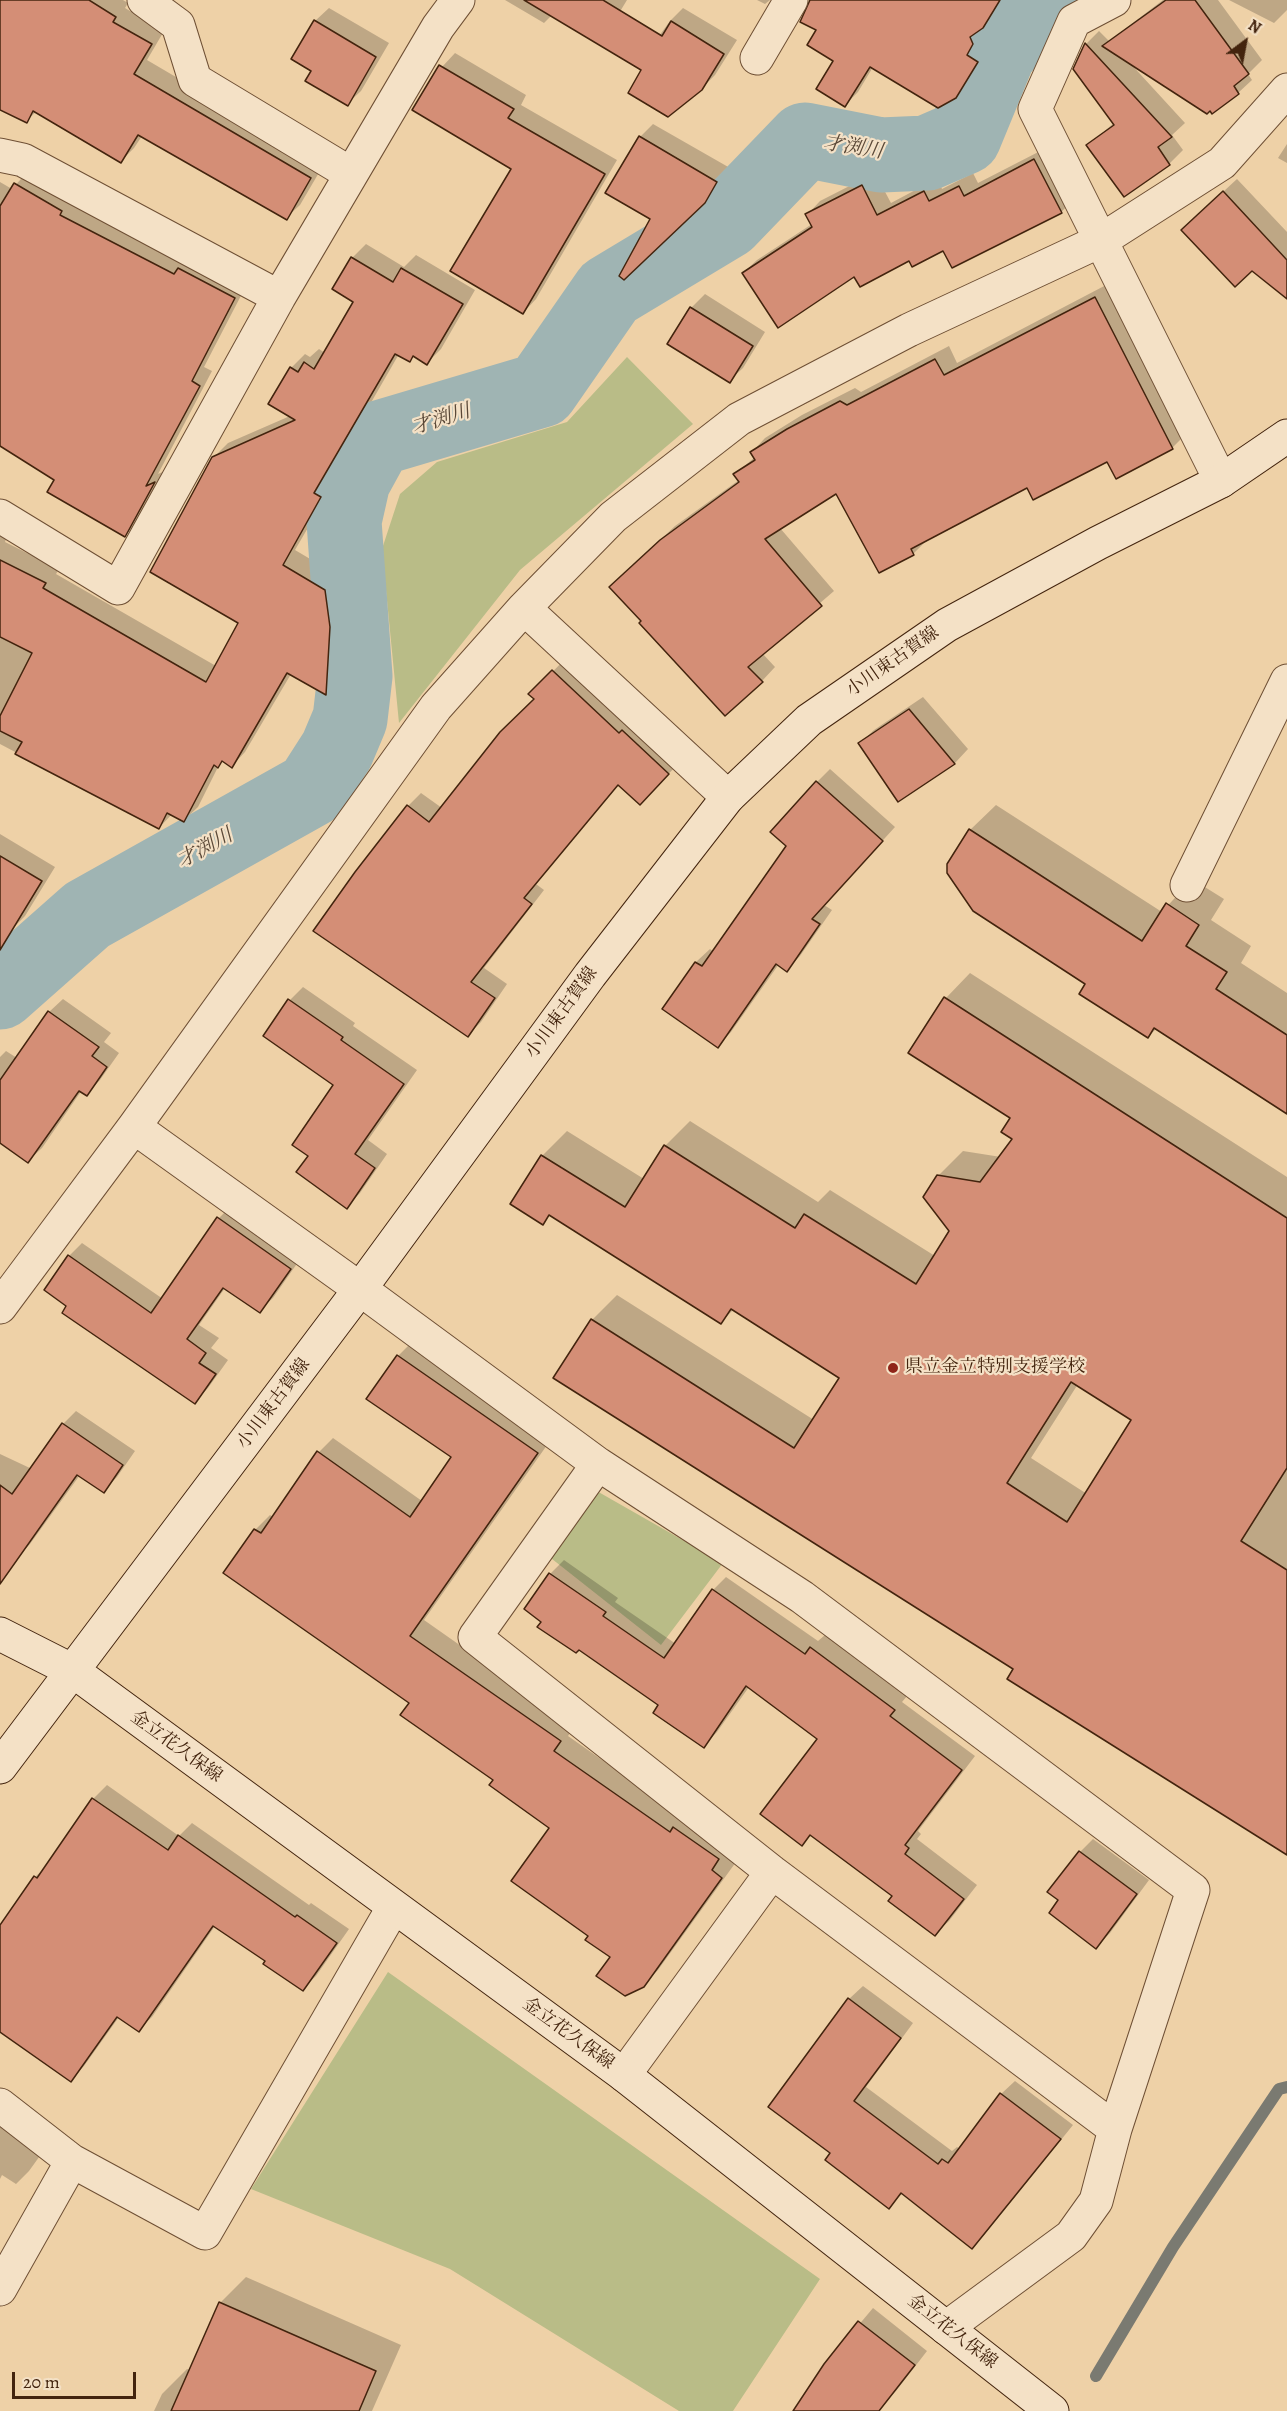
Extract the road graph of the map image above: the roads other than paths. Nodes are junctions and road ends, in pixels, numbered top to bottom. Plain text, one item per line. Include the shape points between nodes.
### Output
1 (144, 0) edge
2 (458, 0) edge
3 (791, 0) edge
4 (1114, 0) edge
5 (757, 58) dead end
6 (1287, 90) edge
7 (0, 155) edge
8 (351, 174) junction
9 (1100, 241) junction
10 (279, 297) junction
11 (1287, 436) edge
12 (1221, 481) junction
13 (0, 516) edge
14 (524, 608) junction
15 (1287, 681) edge
16 (728, 798) junction
17 (1186, 885) dead end
18 (134, 1127) junction
19 (360, 1289) junction
20 (0, 1307) edge
21 (598, 1464) junction
22 (0, 1635) edge
23 (73, 1671) junction
24 (0, 1767) edge
25 (772, 1872) junction
26 (393, 1908) junction
27 (624, 2075) junction
28 (0, 2104) edge
29 (1115, 2129) junction
30 (72, 2161) junction
31 (0, 2289) edge
32 (946, 2328) junction
33 (1052, 2411) edge

1 - 8 street via 178,25 195,80
2 - 8 street
3 - 5 street
4 - 9 street via 1074,21 1035,109
6 - 9 street via 1222,163
7 - 10 street via 23,160
8 - 10 street
9 - 12 street
9 - 14 street via 909,330 739,419 614,518
10 - 13 street via 118,588
11 - 12 street, 小川東古賀線
12 - 16 street, 小川東古賀線 via 947,625 809,720
14 - 16 street
14 - 18 street via 436,707
15 - 17 street
16 - 19 street, 小川東古賀線 via 590,975
18 - 19 street
18 - 20 street
19 - 21 street
19 - 23 street, 小川東古賀線
21 - 25 street via 474,1637
21 - 29 street via 802,1597 1193,1890
22 - 23 street, 金立花久保線
23 - 24 street, 小川東古賀線
23 - 26 street, 金立花久保線
25 - 27 street
25 - 29 street
26 - 27 street, 金立花久保線
26 - 30 street via 205,2233
27 - 32 street, 金立花久保線
28 - 30 street
29 - 32 street via 1096,2200 1071,2236
30 - 31 street
32 - 33 street, 金立花久保線

